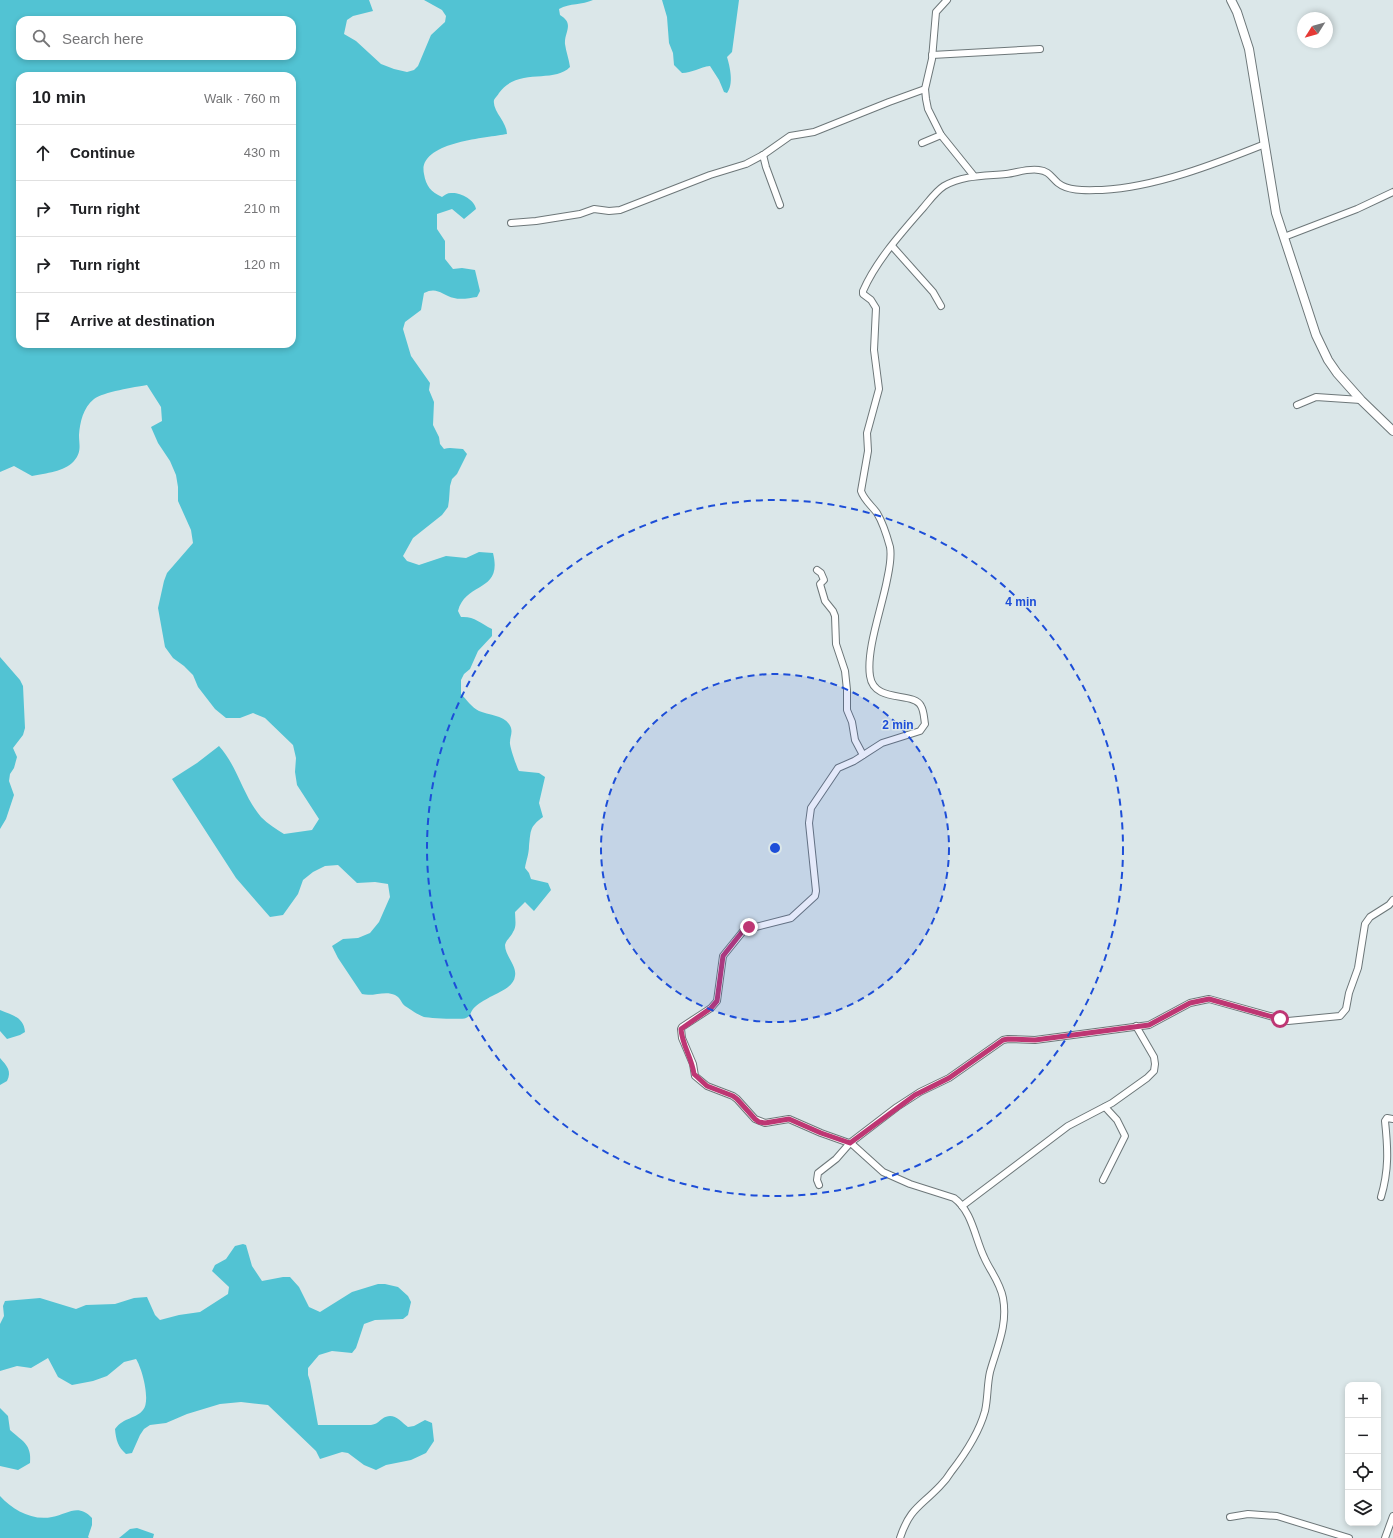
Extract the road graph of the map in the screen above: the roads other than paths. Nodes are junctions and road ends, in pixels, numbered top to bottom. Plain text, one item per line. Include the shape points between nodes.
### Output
1 (947, 0) edge
2 (1231, 0) edge
3 (1040, 49) dead end
4 (932, 56) junction
5 (925, 89) junction
6 (941, 135) junction
7 (922, 143) dead end
8 (1265, 144) junction
9 (763, 155) junction
10 (974, 176) junction
11 (1393, 192) edge
12 (780, 205) dead end
13 (511, 223) dead end
14 (1284, 237) junction
15 (892, 246) junction
16 (941, 306) dead end
17 (1361, 400) junction
18 (1297, 405) dead end
19 (1392, 428) edge
20 (817, 570) dead end
21 (863, 755) junction
22 (1393, 900) edge
23 (1136, 1026) junction
24 (1105, 1107) junction
25 (1393, 1118) edge
26 (850, 1143) junction
27 (1103, 1180) dead end
28 (819, 1185) dead end
29 (1381, 1198) dead end
30 (962, 1206) junction
31 (1393, 1516) edge
32 (1230, 1517) dead end
33 (900, 1538) edge
34 (1349, 1538) edge
35 (1384, 1538) edge

1 - 4 street via 936,12
2 - 8 street via 1249,49
3 - 4 street
4 - 5 street
5 - 6 street via 928,109
5 - 9 street via 814,132 790,136
6 - 7 street
6 - 10 street
8 - 10 street via 1205,166 1128,187 1102,190 1064,187 1049,173 1036,169
8 - 14 street via 1273,199
9 - 12 street
9 - 13 street via 746,164 710,175 620,210 594,209 580,214
10 - 15 street via 938,191
11 - 14 street
14 - 17 street via 1322,348 1337,373
15 - 16 street via 933,292
15 - 21 street via 871,274 863,291 876,308 874,350 879,389 867,433 868,451 861,491 878,516 890,549 890,564 872,648 870,677 884,694 919,703 922,706 925,724 920,731 882,743
17 - 18 street via 1316,397
17 - 19 street
20 - 21 street via 824,580 820,584 824,601 834,611 836,644 845,671 847,710
21 - 26 street via 838,768 811,808 809,823 816,891 814,898 791,918 744,930 723,956 717,1001 681,1029 695,1075 707,1086 733,1096 755,1119 765,1123 789,1119
22 - 23 street via 1370,917 1365,924 1358,968 1346,1009 1338,1016 1288,1021 1209,999 1190,1003 1149,1025
23 - 24 street via 1154,1057 1154,1071 1118,1100
23 - 26 street via 1035,1040 1003,1040 949,1078 915,1095
24 - 27 street via 1117,1120 1125,1136
24 - 30 street via 1068,1126
25 - 29 street via 1387,1118 1385,1121 1388,1160
26 - 28 street via 836,1159 818,1173
26 - 30 street via 883,1172 954,1198
30 - 33 street via 968,1215 981,1252 1002,1291 1004,1325 990,1373 984,1412 977,1429 968,1447 940,1486 911,1513
31 - 35 street
32 - 34 street via 1248,1514 1275,1515

